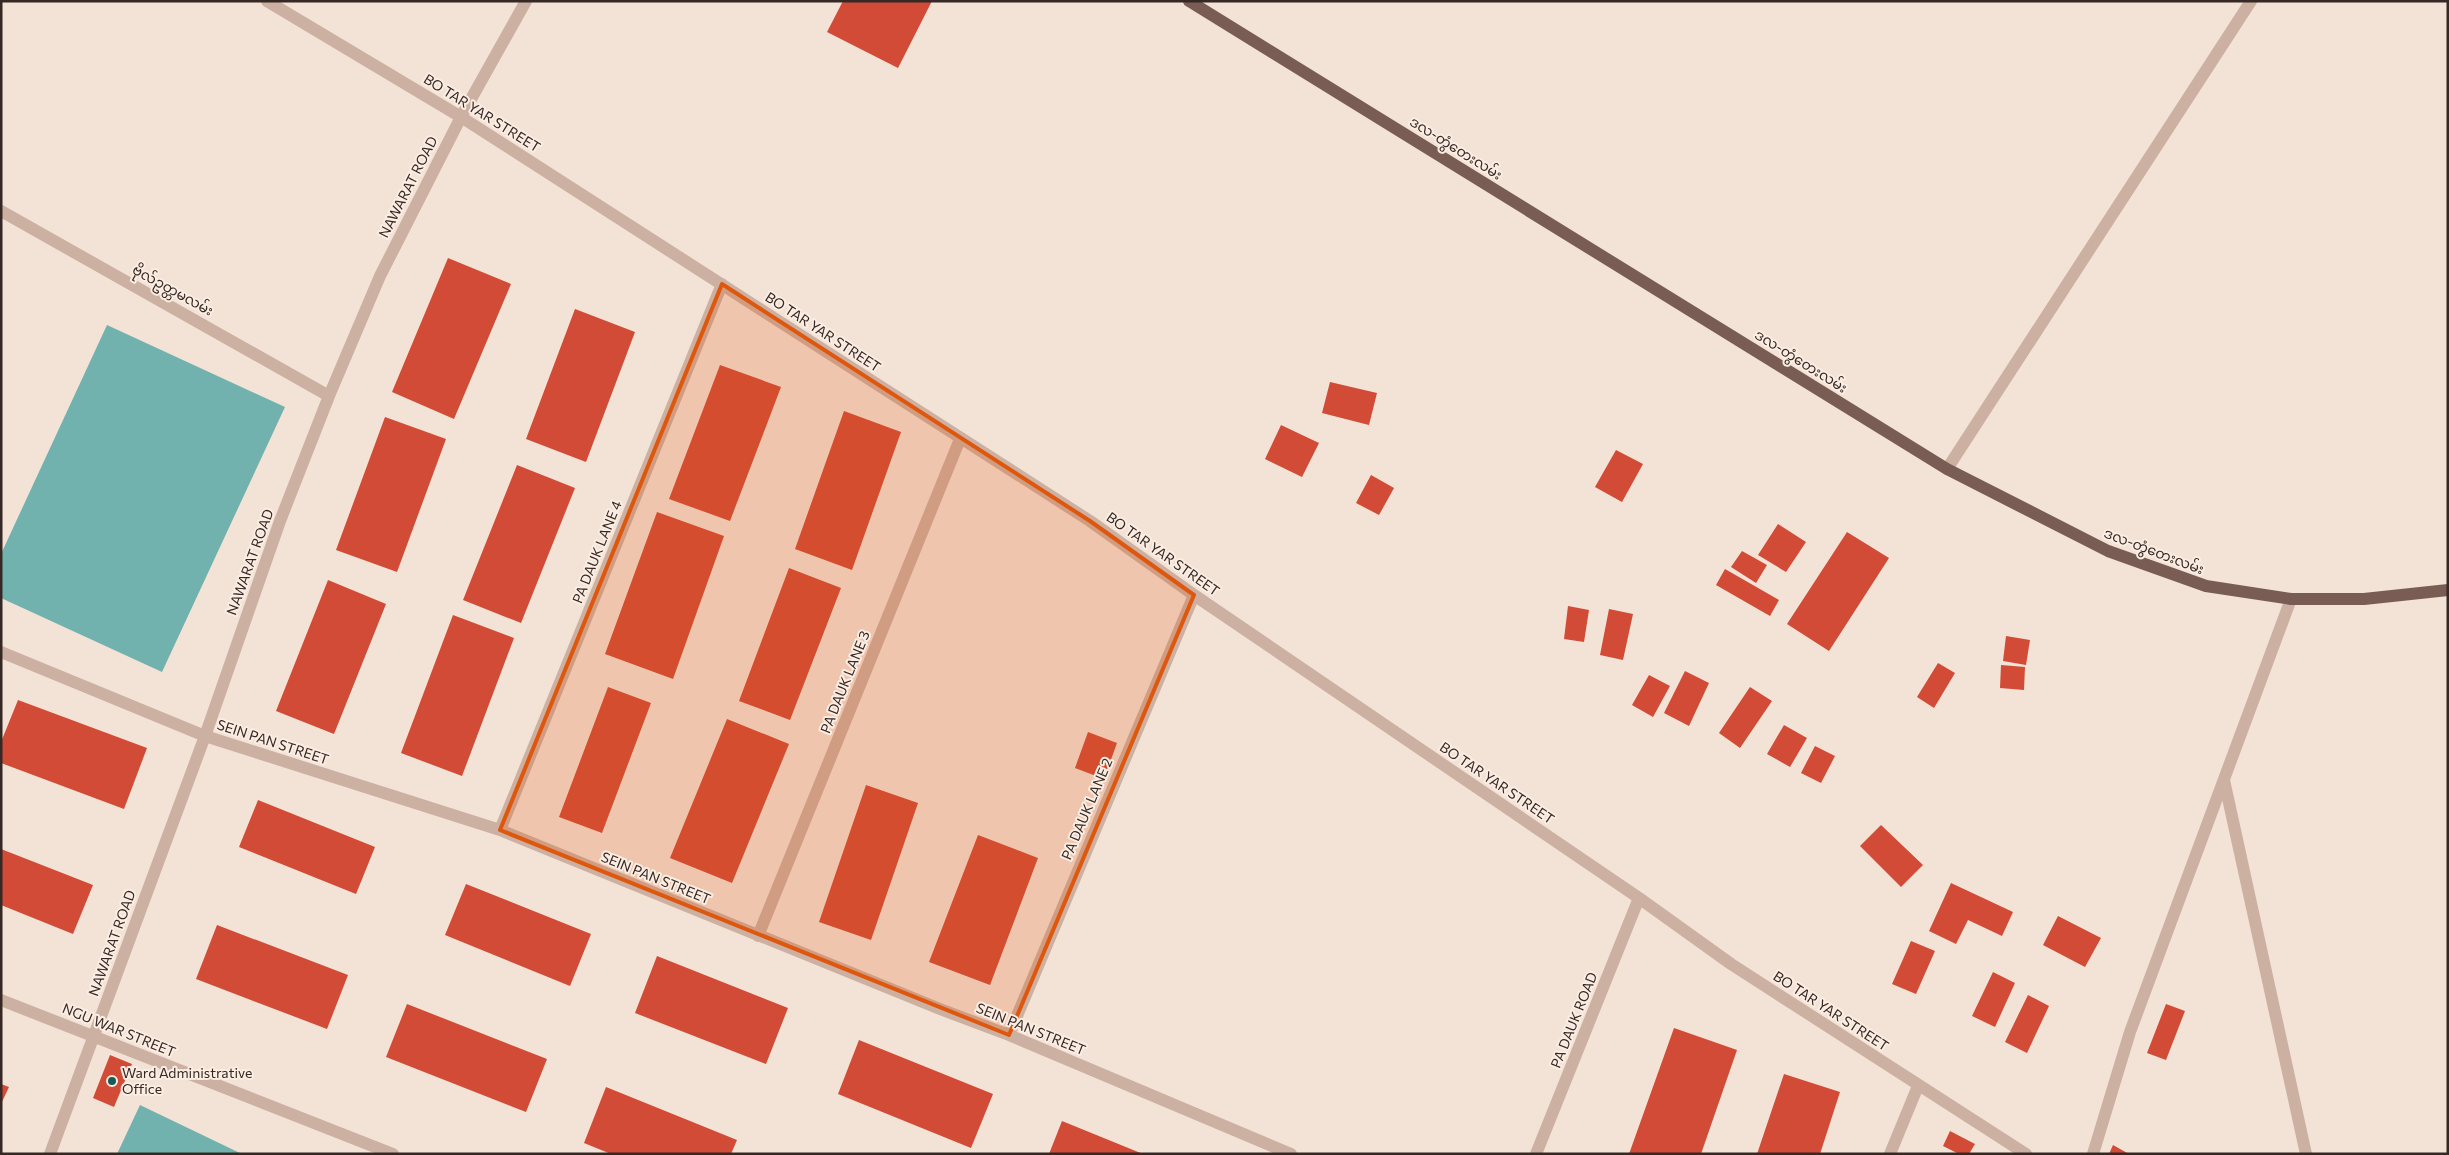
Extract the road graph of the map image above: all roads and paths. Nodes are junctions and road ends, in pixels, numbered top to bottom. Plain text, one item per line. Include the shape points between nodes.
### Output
1 (267, 1) edge
2 (526, 1) edge
3 (1189, 1) edge
4 (2251, 1) edge
5 (462, 117) junction
6 (1, 211) edge
7 (722, 284) junction
8 (329, 396) junction
9 (960, 439) junction
10 (1947, 469) junction
11 (2448, 590) edge
12 (1194, 595) junction
13 (2291, 599) junction
14 (1, 652) edge
15 (205, 736) junction
16 (2224, 780) junction
17 (500, 830) junction
18 (1639, 898) junction
19 (758, 936) junction
20 (1, 1000) edge
21 (1009, 1035) junction
22 (95, 1037) junction
23 (1918, 1086) junction
24 (50, 1154) edge
25 (393, 1154) edge
26 (1291, 1154) edge
27 (1536, 1154) edge
28 (1890, 1154) edge
29 (2026, 1154) edge
30 (2093, 1154) edge
31 (2306, 1154) edge

1 - 5 street, BO TAR YAR STREET
2 - 5 street, NAWARAT ROAD
3 - 10 main road, ဒလ-တွံတေးလမ်း
4 - 10 street
5 - 7 street, BO TAR YAR STREET
5 - 8 street, NAWARAT ROAD via 380,276
6 - 8 street, ဗိုလ်ဥတ္တမလမ်း
7 - 9 street, BO TAR YAR STREET
7 - 17 street, PA DAUK LANE 4
8 - 15 street, NAWARAT ROAD via 280,521
9 - 12 street, BO TAR YAR STREET via 1090,521
9 - 19 street, PA DAUK LANE 3
10 - 13 main road, ဒလ-တွံတေးလမ်း via 2108,550 2206,586
11 - 13 main road, ဒလ-တွံတေးလမ်း via 2364,599
12 - 18 street, BO TAR YAR STREET
12 - 21 street, PA DAUK LANE 2
13 - 16 street
14 - 15 street, SEIN PAN STREET
15 - 17 street, SEIN PAN STREET
15 - 22 street, NAWARAT ROAD
16 - 30 street via 2130,1032
16 - 31 street
17 - 19 street, SEIN PAN STREET
18 - 23 street, BO TAR YAR STREET via 1731,964
18 - 27 street, PA DAUK ROAD
19 - 21 street, SEIN PAN STREET
20 - 22 street, NGU WAR STREET
21 - 26 street, SEIN PAN STREET
22 - 24 street, NAWARAT ROAD
22 - 25 street, NGU WAR STREET
23 - 28 street
23 - 29 street, BO TAR YAR STREET

